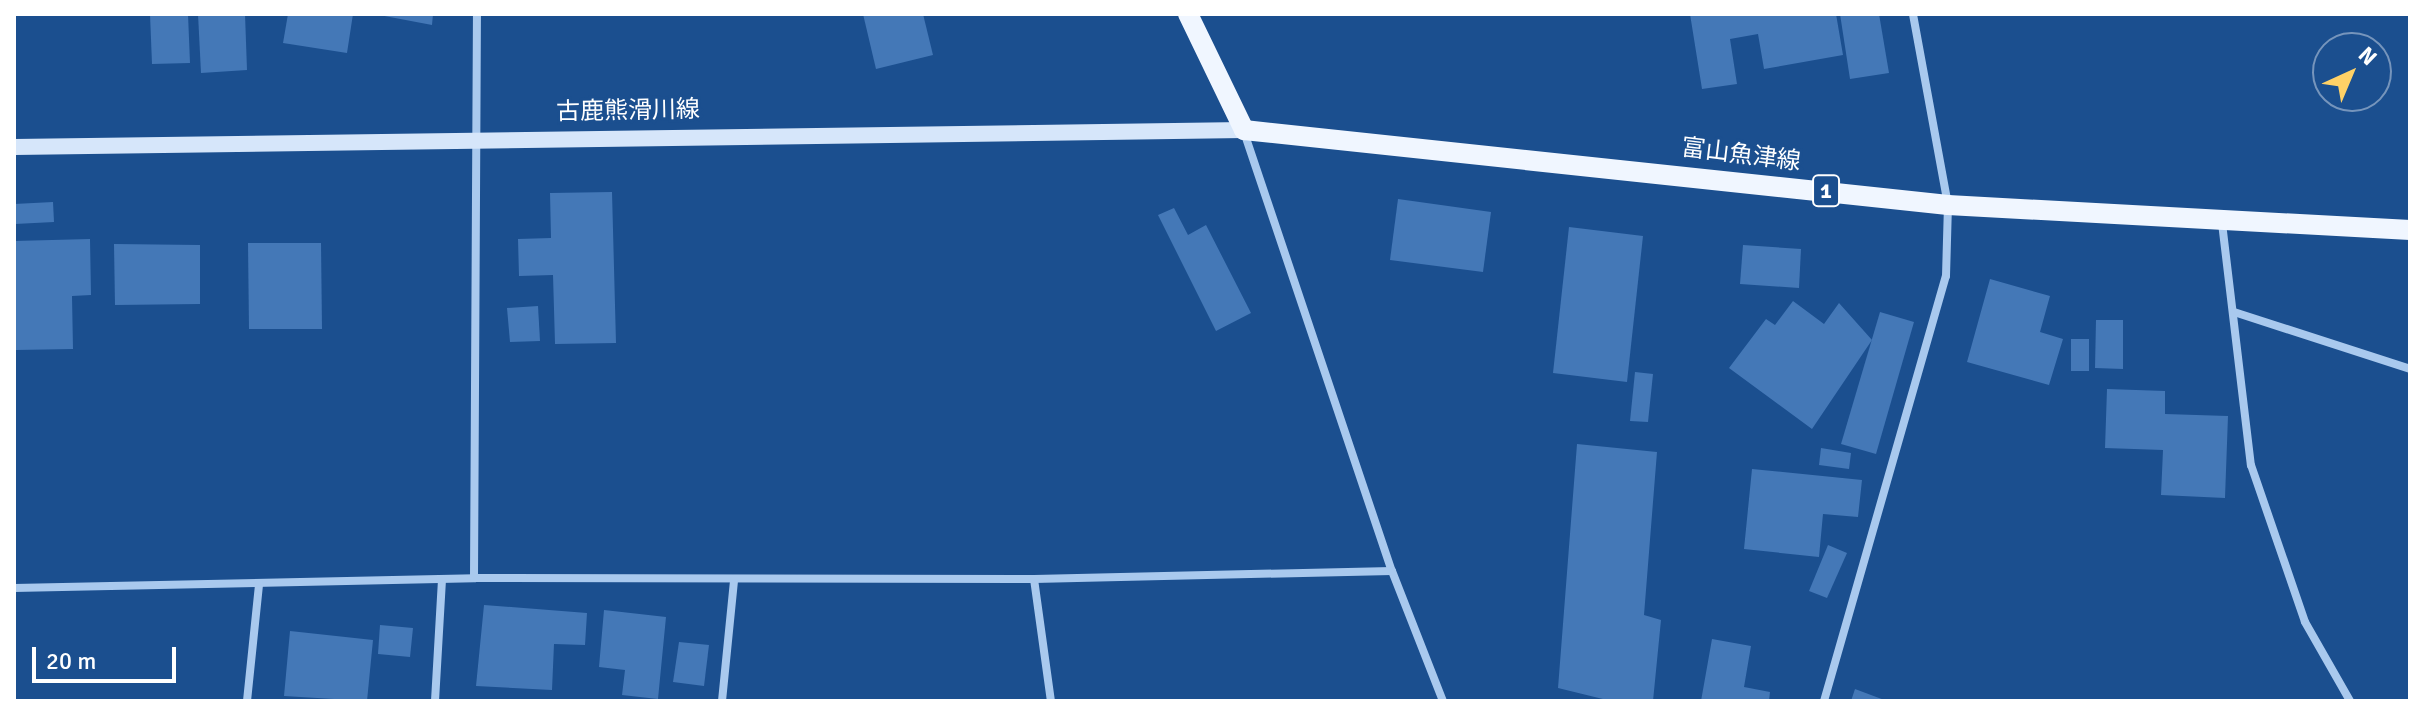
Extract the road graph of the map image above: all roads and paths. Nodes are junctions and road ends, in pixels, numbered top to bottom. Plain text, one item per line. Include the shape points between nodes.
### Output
1 (477, 14) edge
2 (1188, 14) edge
3 (1913, 14) edge
4 (1244, 130) junction
5 (479, 137) junction
6 (14, 147) edge
7 (1948, 205) junction
8 (2222, 223) junction
9 (2410, 230) edge
10 (2234, 312) junction
11 (2410, 369) edge
12 (1392, 571) junction
13 (474, 578) junction
14 (442, 579) junction
15 (1034, 579) junction
16 (734, 581) junction
17 (259, 584) junction
18 (14, 588) edge
19 (247, 701) edge
20 (435, 701) edge
21 (722, 701) edge
22 (1051, 701) edge
23 (1443, 701) edge
24 (1824, 701) edge
25 (2350, 701) edge

1 - 5 street
2 - 4 main road
3 - 7 street
4 - 5 main road, 古鹿熊滑川線
4 - 7 main road, 富山魚津線 / 1
4 - 12 street
5 - 6 main road, 古鹿熊滑川線
5 - 13 street
7 - 8 main road, 富山魚津線 / 1
7 - 24 street via 1946,276
8 - 9 main road, 富山魚津線 / 1
8 - 10 street
10 - 11 street
10 - 25 street via 2251,465 2305,622
12 - 15 street
12 - 23 street
13 - 14 street
13 - 16 street
14 - 17 street
14 - 20 street
15 - 16 street
15 - 22 street
16 - 21 street
17 - 18 street
17 - 19 street

